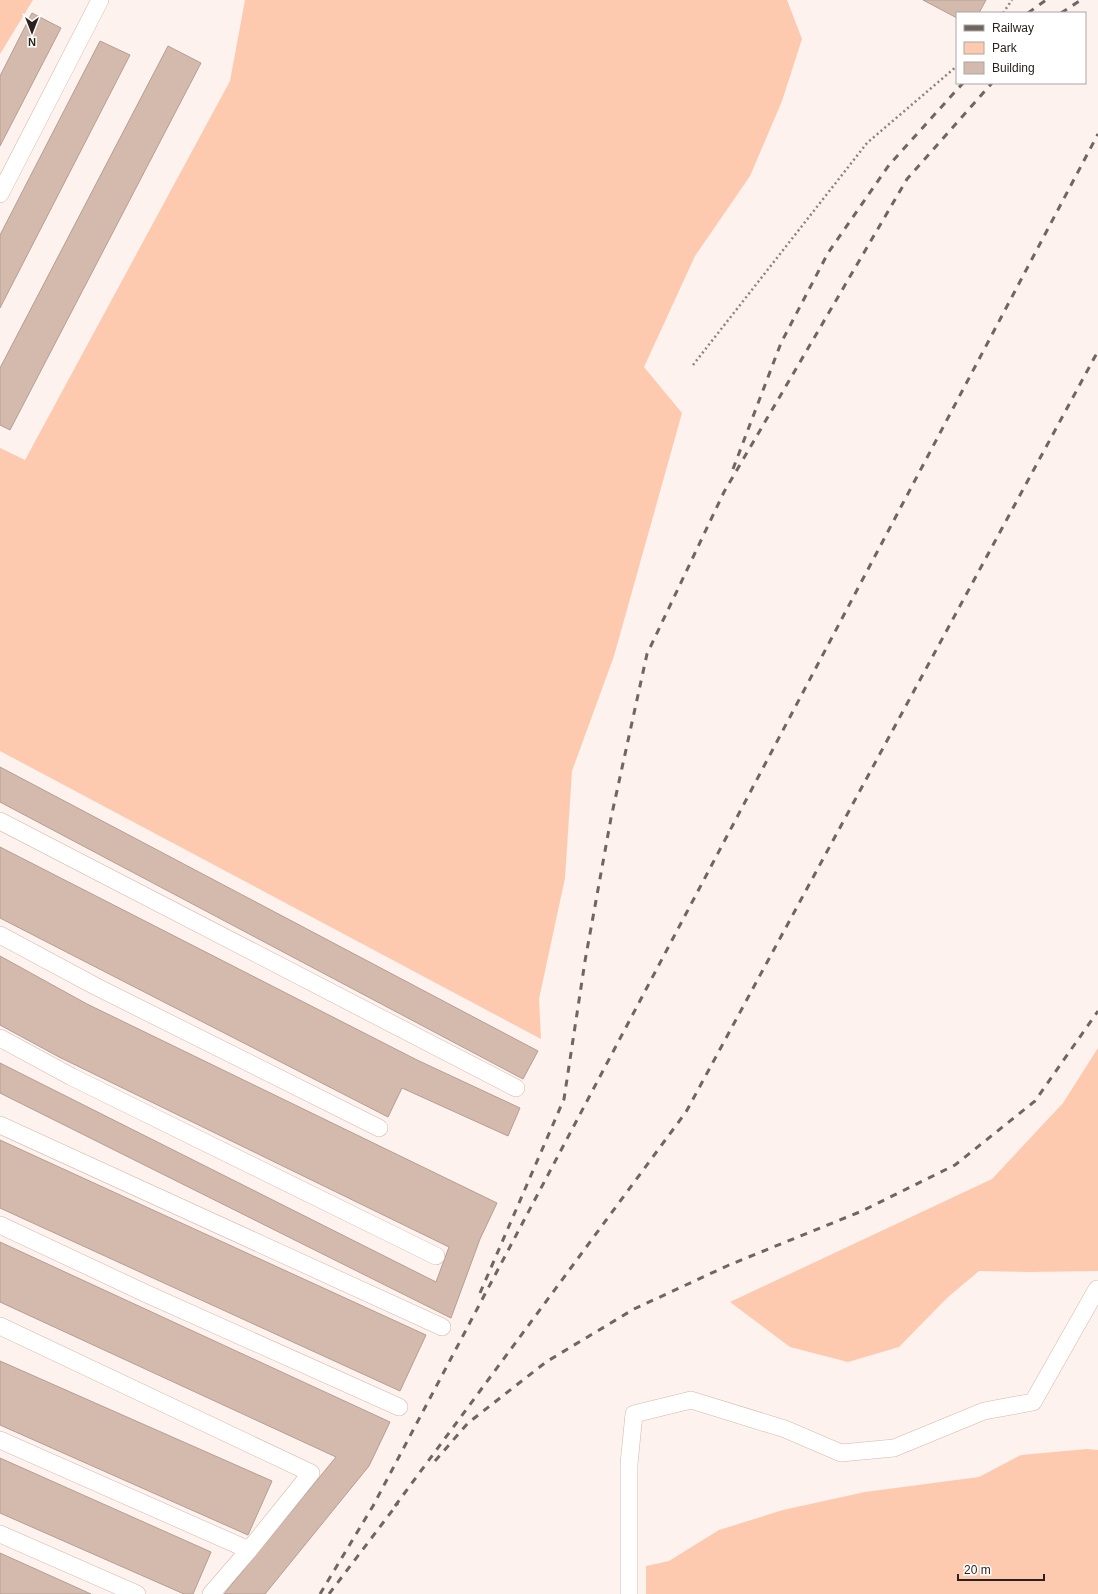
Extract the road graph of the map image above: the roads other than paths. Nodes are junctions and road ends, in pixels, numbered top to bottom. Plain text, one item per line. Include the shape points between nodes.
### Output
1 (100, 0) edge
2 (0, 194) edge
3 (0, 821) edge
4 (0, 936) edge
5 (0, 1038) edge
6 (516, 1088) dead end
7 (0, 1125) edge
8 (379, 1128) dead end
9 (0, 1225) edge
10 (436, 1256) dead end
11 (1097, 1289) dead end
12 (0, 1326) edge
13 (442, 1327) dead end
14 (398, 1407) dead end
15 (0, 1440) edge
16 (0, 1534) edge
17 (249, 1550) junction
18 (137, 1594) edge
19 (211, 1594) edge
20 (630, 1594) edge

1 - 2 lane
3 - 6 lane
4 - 8 lane
5 - 10 lane via 79,1081
7 - 13 lane
9 - 14 lane via 154,1298
11 - 20 lane via 1033,1402 984,1411 894,1448 841,1453 785,1429 691,1400 634,1414 629,1464
12 - 17 lane via 311,1473
15 - 17 lane
16 - 18 lane
17 - 19 lane

